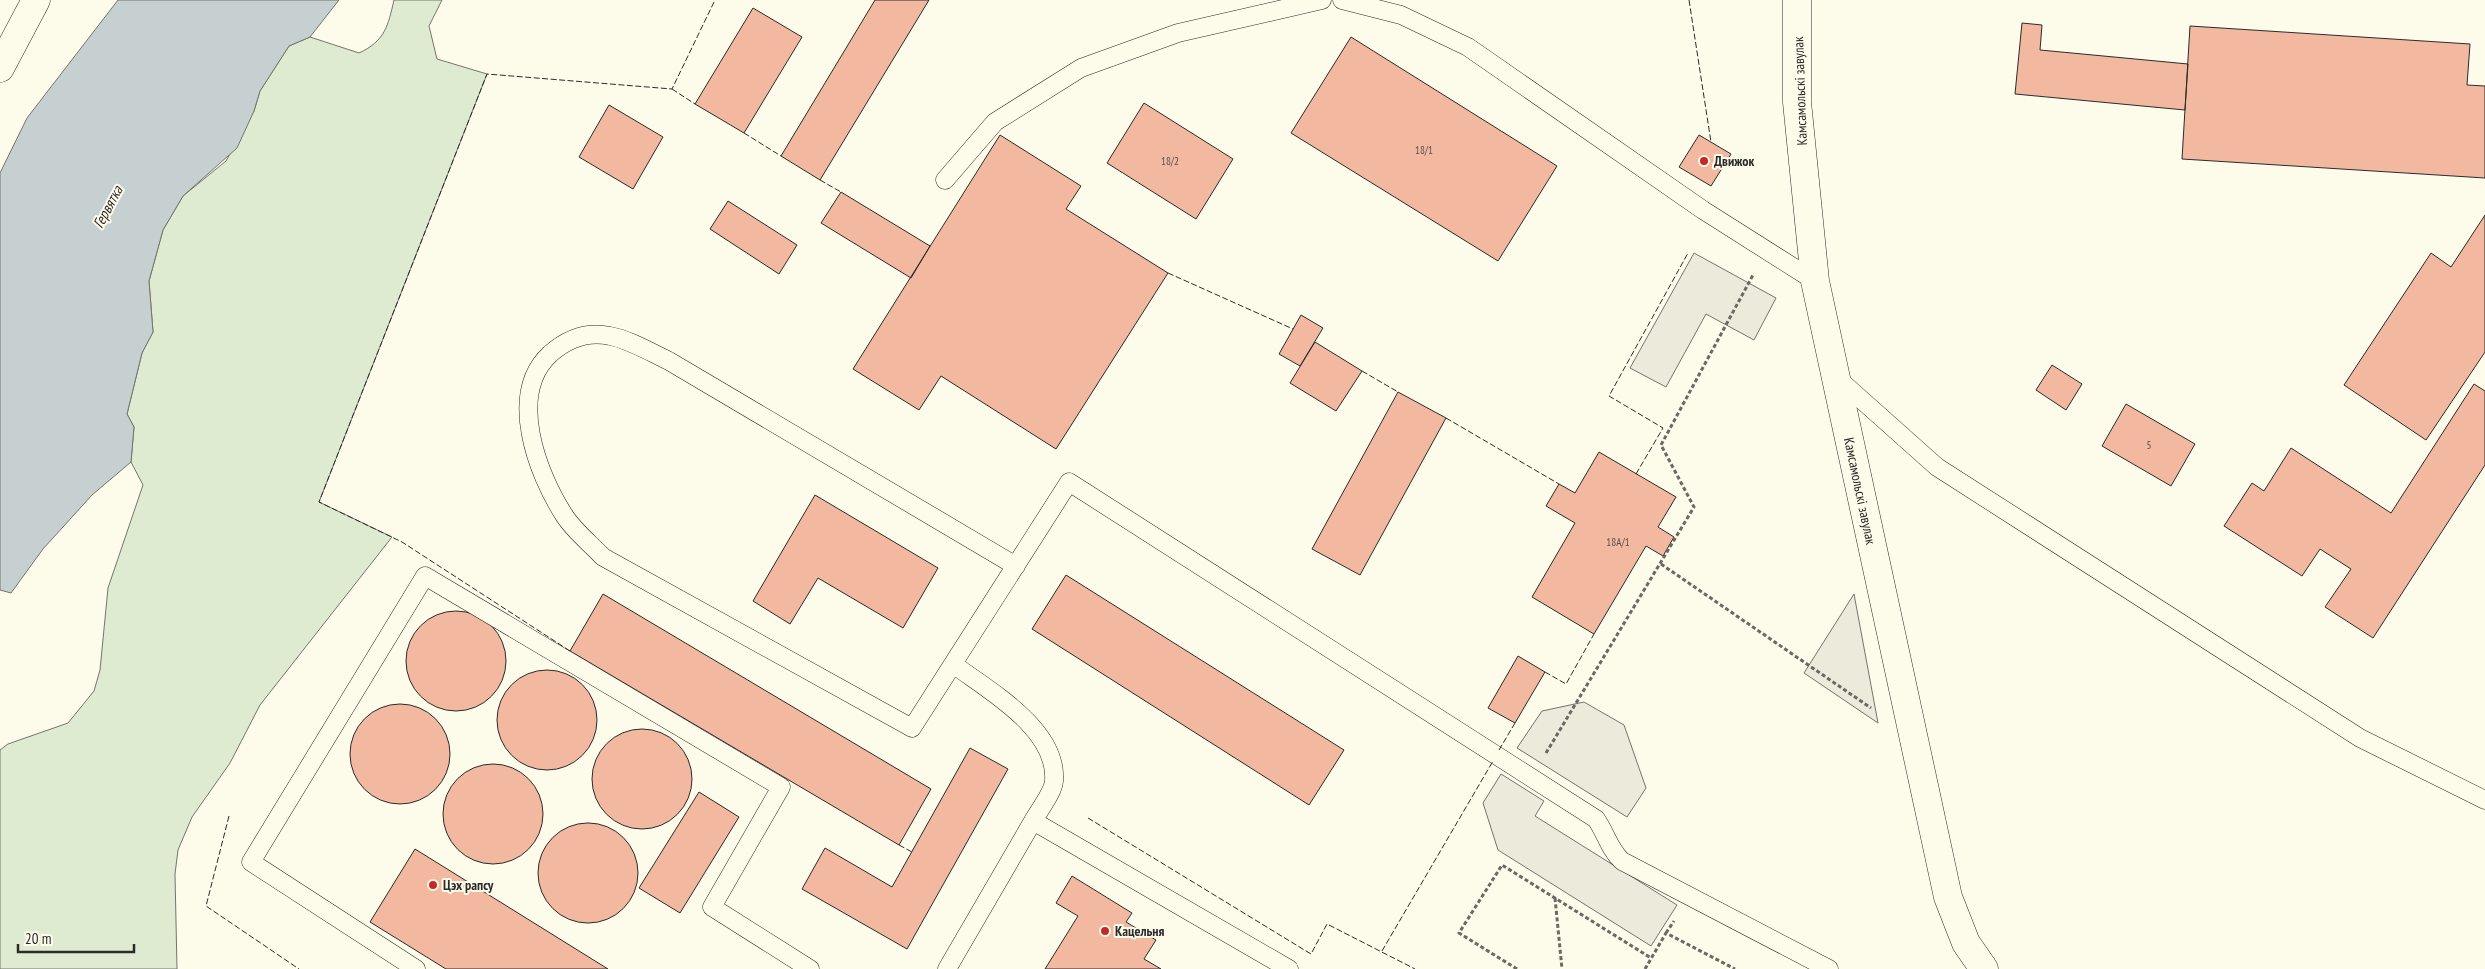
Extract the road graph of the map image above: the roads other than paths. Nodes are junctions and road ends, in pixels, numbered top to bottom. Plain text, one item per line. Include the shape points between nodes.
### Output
1 (36, 0) edge
2 (1322, 0) edge
3 (1342, 0) edge
4 (1797, 0) edge
5 (0, 68) edge
6 (944, 180) dead end
7 (1815, 281) junction
8 (1835, 376) junction
9 (1016, 566) junction
10 (953, 664) junction
11 (2485, 800) edge
12 (1033, 822) junction
13 (1967, 956) edge
14 (416, 969) edge
15 (810, 969) edge
16 (947, 969) edge
17 (1290, 969) edge
18 (1829, 969) edge
19 (1984, 969) edge

1 - 5 street
2 - 6 lane via 1178,32 1080,68 995,122
3 - 7 lane via 1401,15 1468,47 1702,210
4 - 7 street, Камсамольскі завулак via 1797,102
7 - 8 street, Камсамольскі завулак
8 - 11 lane via 1937,467 2360,738
8 - 13 street, Камсамольскі завулак via 1948,897
9 - 10 lane
9 - 10 lane via 661,357 610,336 584,335 562,343 542,362 530,390 529,424 542,474 565,517 603,557 912,728
9 - 18 lane via 1069,482 1596,819 1613,852 1622,861
10 - 12 lane via 1023,715 1054,762 1054,783
12 - 16 lane
12 - 17 lane
13 - 19 street, Камсамольскі завулак
14 - 15 lane via 251,862 425,576 781,787 712,907

